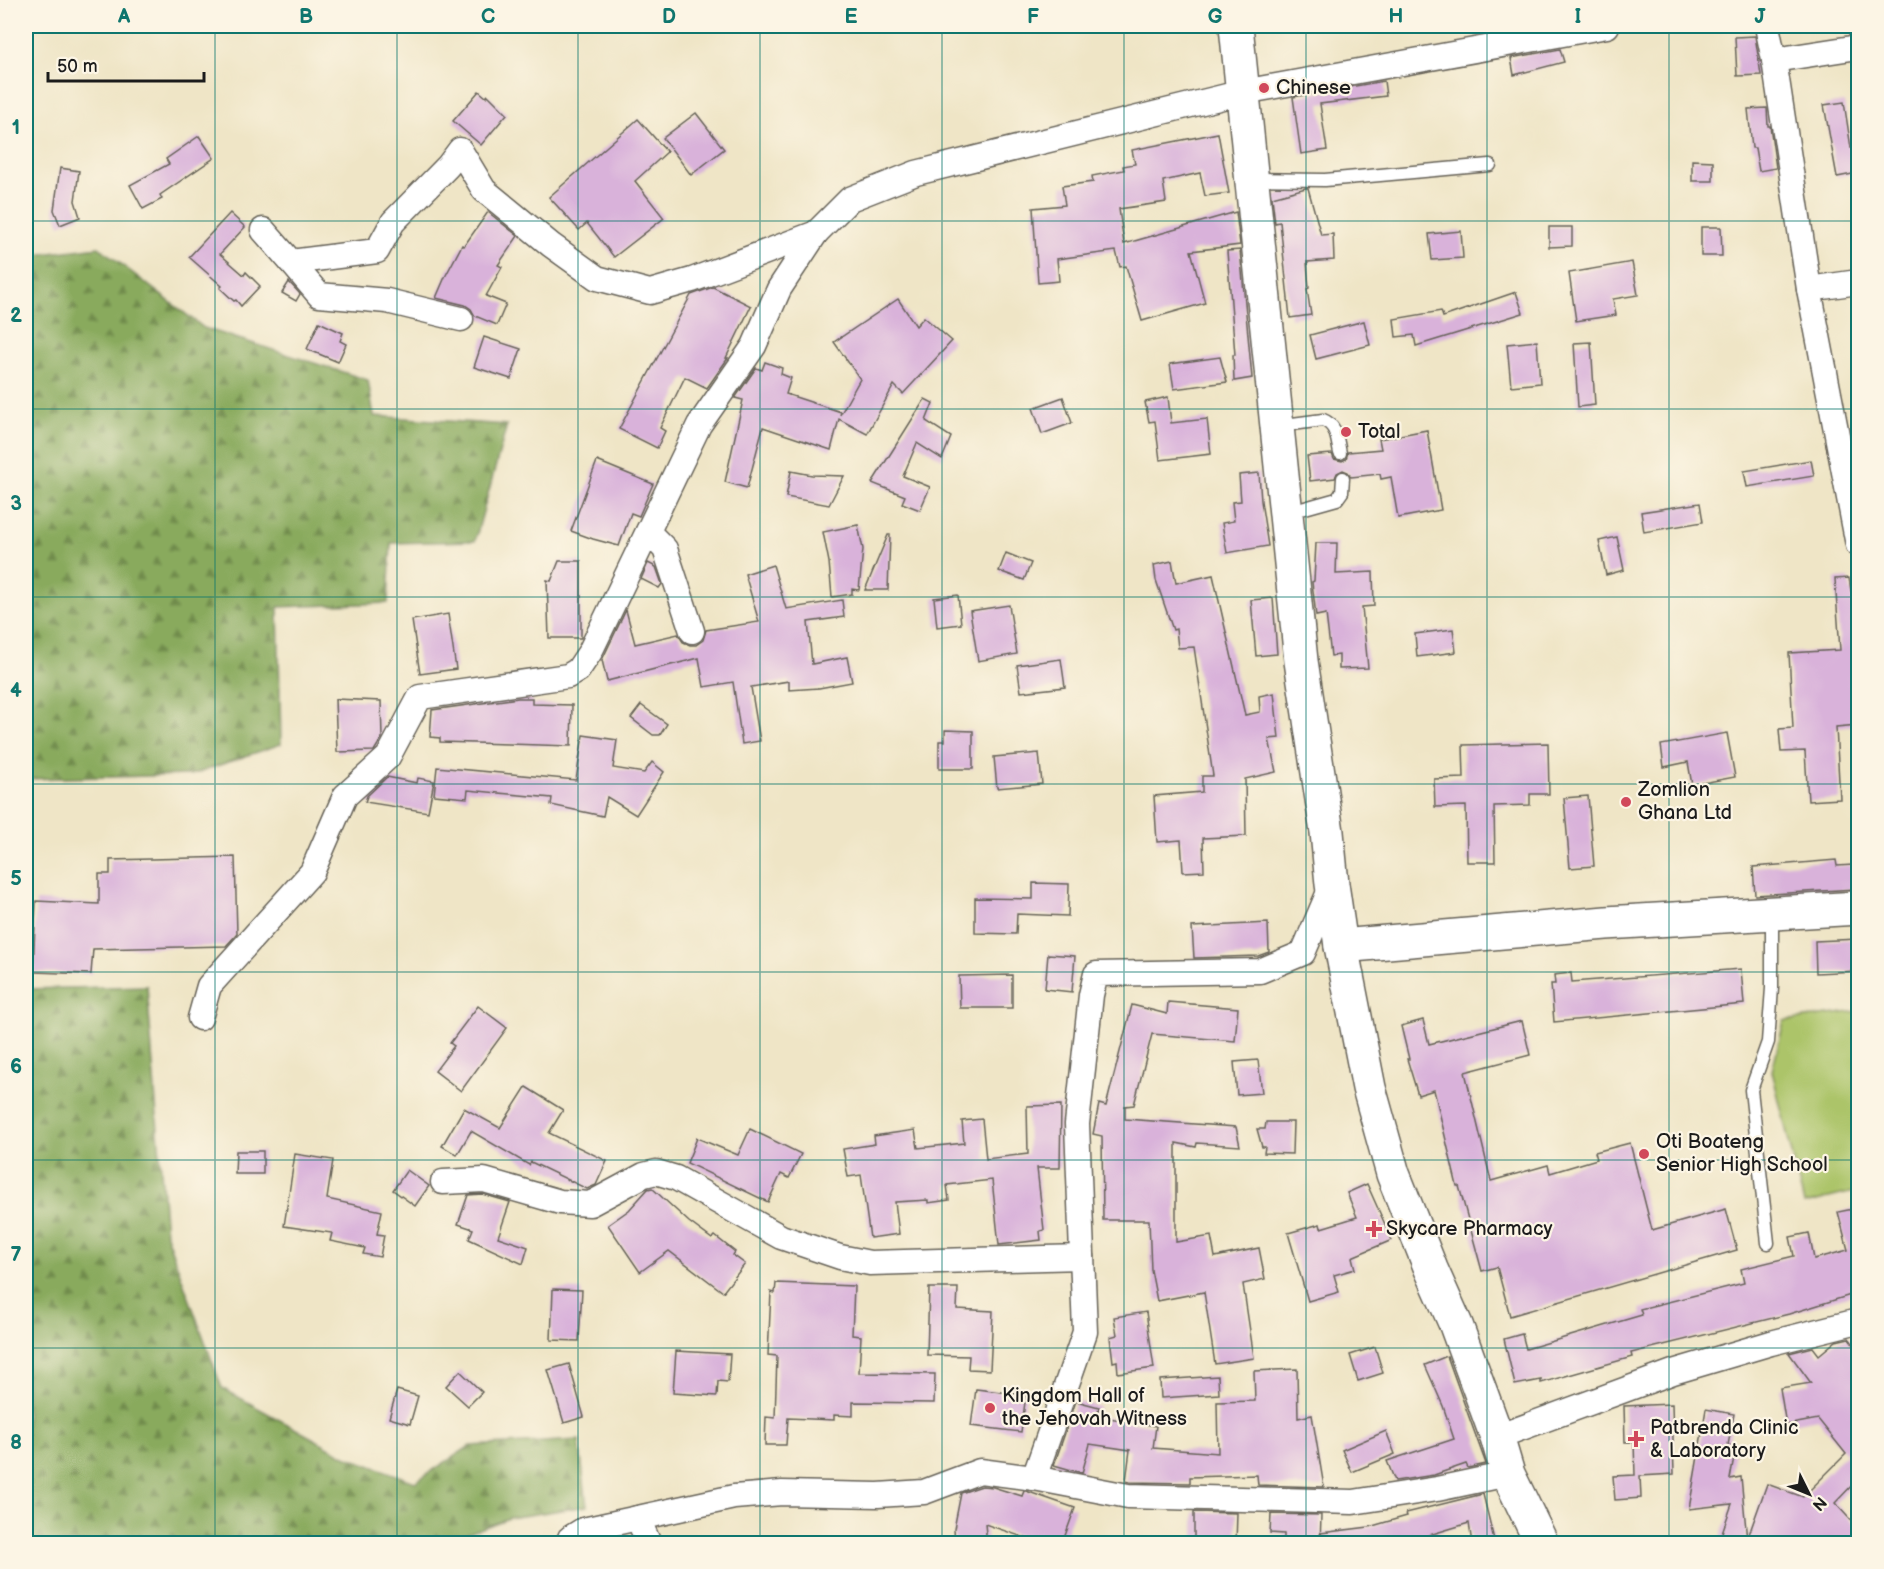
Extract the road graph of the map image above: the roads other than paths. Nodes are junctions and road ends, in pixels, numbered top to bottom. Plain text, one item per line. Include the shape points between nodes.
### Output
1 (1236, 26) edge
2 (1607, 26) edge
3 (1767, 26) edge
4 (1858, 47) edge
5 (1774, 60) junction
6 (1243, 92) junction
7 (1490, 165) dead end
8 (1252, 179) junction
9 (263, 230) dead end
10 (816, 233) junction
11 (291, 262) junction
12 (1858, 282) edge
13 (1809, 289) junction
14 (461, 319) dead end
15 (1276, 426) junction
16 (1340, 453) dead end
17 (1343, 478) dead end
18 (1286, 513) junction
19 (648, 532) junction
20 (1858, 545) edge
21 (692, 631) dead end
22 (1332, 884) junction
23 (1858, 908) edge
24 (1772, 913) junction
25 (1341, 946) junction
26 (200, 1018) dead end
27 (443, 1182) dead end
28 (1768, 1243) dead end
29 (1082, 1257) junction
30 (1858, 1321) edge
31 (1497, 1437) junction
32 (1508, 1474) junction
33 (1034, 1478) junction
34 (638, 1518) junction
35 (568, 1544) edge
36 (649, 1544) edge
37 (1542, 1544) edge

1 - 6 main road
2 - 6 street
3 - 5 street
4 - 5 street
5 - 13 street
6 - 8 main road
6 - 10 street via 916,172 850,199
7 - 8 lane via 1325,180
8 - 15 main road
9 - 11 street
10 - 11 street via 650,292 597,278 551,245 484,190 460,150 393,222 377,251
10 - 19 street via 778,289 753,346 699,425
11 - 14 street via 320,295 387,301
12 - 13 street
13 - 20 street
15 - 16 lane via 1323,420 1334,428
15 - 18 main road
17 - 18 lane via 1342,492 1337,498
18 - 22 main road via 1301,661
19 - 21 street via 665,549
19 - 26 street via 578,670 568,676 420,697 388,756 345,796 312,873 209,986
22 - 25 main road
22 - 29 street via 1303,953 1260,971 1096,974 1077,1124
23 - 24 main road
24 - 25 main road
24 - 28 lane via 1768,1042 1751,1090
25 - 31 main road via 1369,1088 1393,1174 1456,1325
27 - 29 street via 484,1180 560,1202 590,1204 656,1172 676,1178 781,1237 870,1263
29 - 33 street via 1085,1332
30 - 31 street via 1673,1372
31 - 32 main road
32 - 33 street via 1353,1502 1128,1496
32 - 37 main road
33 - 34 street via 980,1472 924,1492 734,1497
34 - 35 street via 583,1530 570,1538
34 - 36 street

